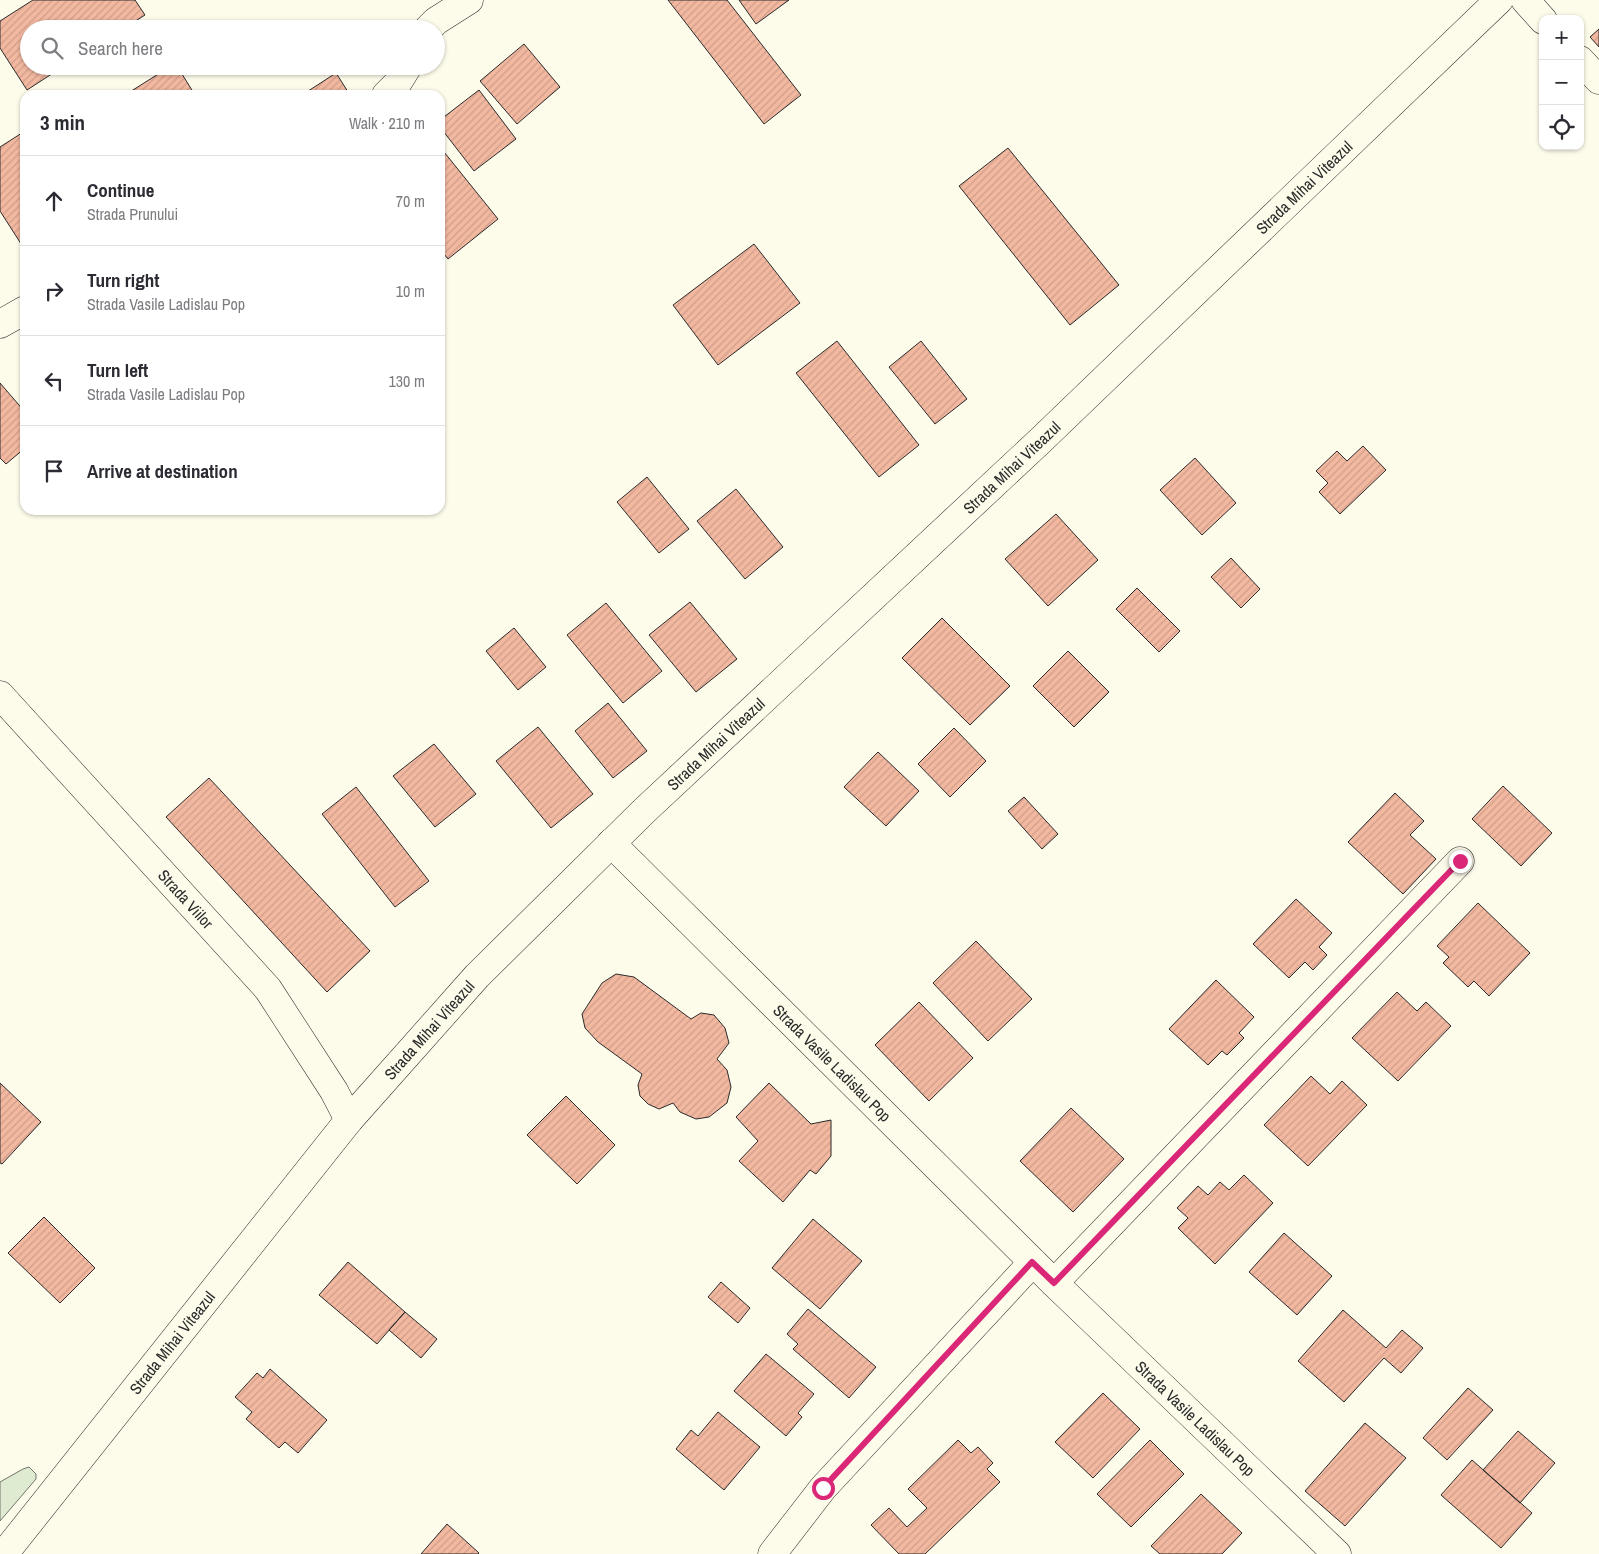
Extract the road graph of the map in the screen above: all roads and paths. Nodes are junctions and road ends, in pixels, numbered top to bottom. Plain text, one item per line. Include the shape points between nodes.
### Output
1 (469, 0) edge
2 (1499, 0) edge
3 (1525, 0) edge
4 (1539, 16) edge
5 (438, 20) edge
6 (1584, 64) edge
7 (403, 75) edge
8 (1599, 80) edge
9 (391, 90) edge
10 (20, 313) edge
11 (0, 324) edge
12 (0, 695) edge
13 (611, 843) junction
14 (1460, 861) dead end
15 (349, 1120) junction
16 (1032, 1262) junction
17 (1054, 1283) junction
18 (4, 1554) edge
19 (772, 1554) edge
20 (1337, 1554) edge

1 - 5 main road
2 - 13 main road, Strada Mihai Viteazul via 1041,440
3 - 4 main road
6 - 8 main road
7 - 9 main road
10 - 11 main road
12 - 15 main road, Strada Viilor via 268,989
13 - 15 main road, Strada Mihai Viteazul via 478,976
13 - 16 main road, Strada Vasile Ladislau Pop
14 - 17 main road
15 - 18 main road, Strada Mihai Viteazul
16 - 17 main road, Strada Vasile Ladislau Pop
16 - 19 main road via 823,1488
17 - 20 main road, Strada Vasile Ladislau Pop

